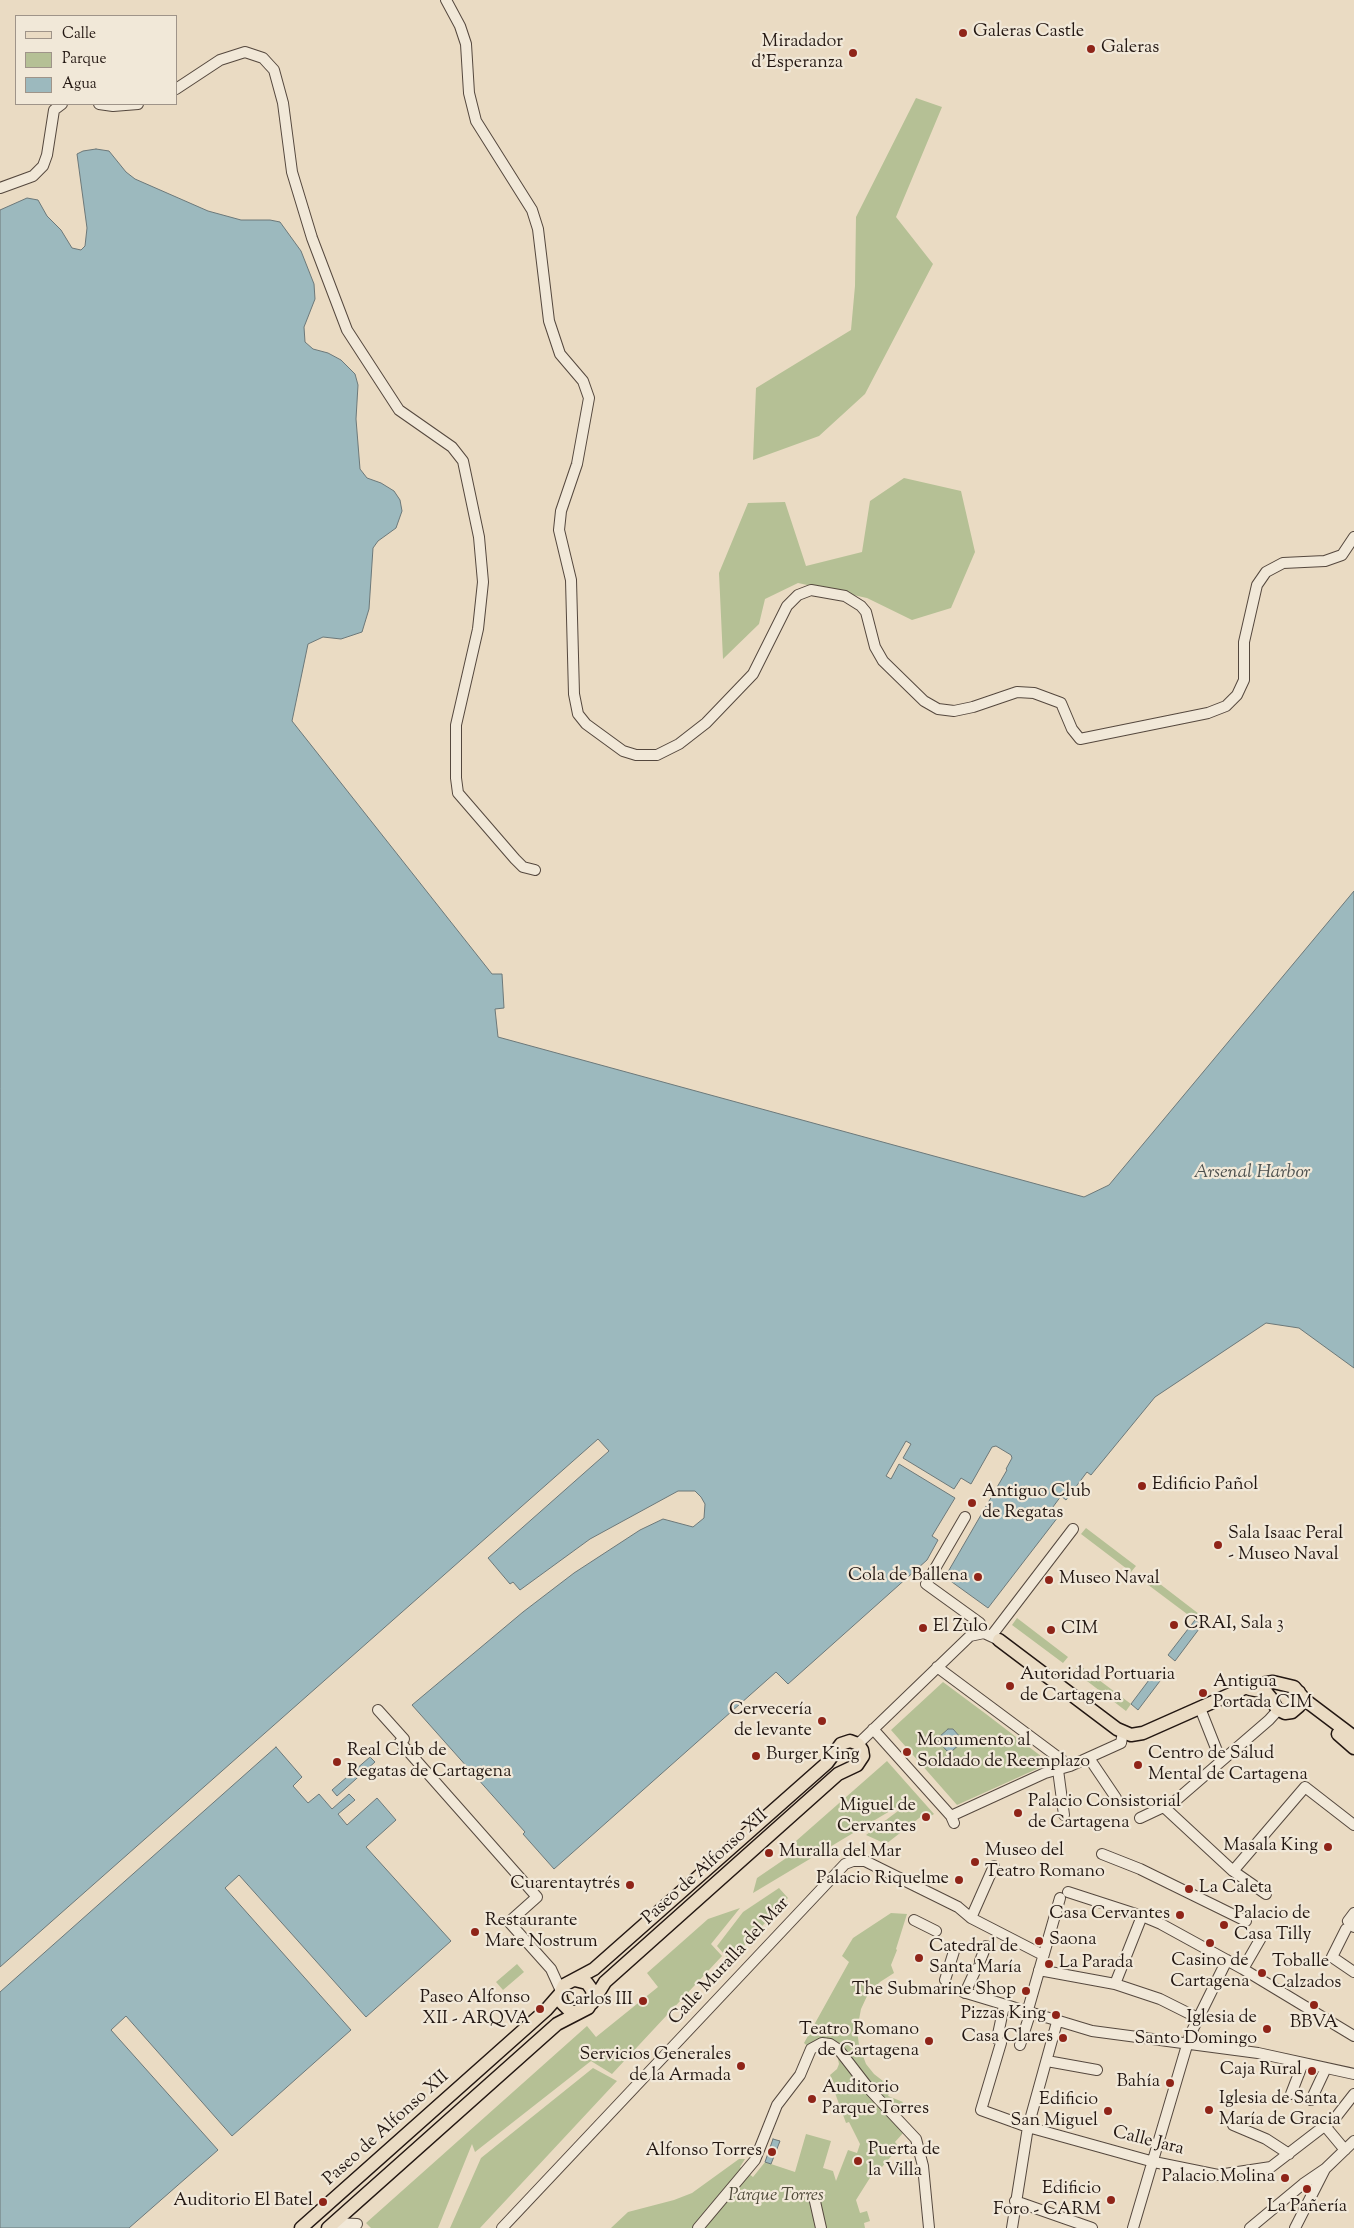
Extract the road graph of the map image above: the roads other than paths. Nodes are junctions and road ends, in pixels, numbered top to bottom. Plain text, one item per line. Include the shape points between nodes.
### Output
1 (446, 0) edge
2 (178, 88) edge
3 (61, 105) edge
4 (106, 105) edge
5 (126, 105) edge
6 (0, 188) edge
7 (1354, 537) edge
8 (536, 870) dead end
9 (964, 1517) dead end
10 (1073, 1529) dead end
11 (979, 1633) junction
12 (995, 1638) junction
13 (937, 1667) junction
14 (1287, 1685) junction
15 (1238, 1691) junction
16 (1299, 1692) junction
17 (1276, 1706) junction
18 (1200, 1708) junction
19 (378, 1710) dead end
20 (1295, 1710) junction
21 (873, 1730) junction
22 (1123, 1732) junction
23 (1354, 1737) edge
24 (858, 1744) junction
25 (1354, 1748) edge
26 (837, 1750) junction
27 (1089, 1758) junction
28 (1221, 1761) junction
29 (1070, 1766) junction
30 (851, 1767) junction
31 (1058, 1770) junction
32 (1116, 1798) dead end
33 (1164, 1808) junction
34 (1064, 1815) dead end
35 (1140, 1818) dead end
36 (1354, 1825) edge
37 (1102, 1854) dead end
38 (994, 1866) dead end
39 (1233, 1871) junction
40 (1266, 1894) dead end
41 (1354, 1913) edge
42 (1142, 1916) junction
43 (971, 1918) junction
44 (914, 1920) dead end
45 (1246, 1921) dead end
46 (1350, 1928) edge
47 (936, 1930) dead end
48 (1262, 1936) dead end
49 (989, 1938) junction
50 (955, 1948) dead end
51 (1043, 1955) junction
52 (1227, 1960) junction
53 (551, 1969) junction
54 (1243, 1969) junction
55 (1039, 1970) junction
56 (1354, 1972) edge
57 (573, 1980) junction
58 (945, 1980) dead end
59 (1115, 1984) junction
60 (561, 1992) junction
61 (592, 2003) junction
62 (1004, 2006) junction
63 (580, 2012) junction
64 (1028, 2013) junction
65 (1198, 2018) junction
66 (1057, 2022) junction
67 (1354, 2036) edge
68 (1189, 2044) junction
69 (1020, 2045) dead end
70 (1047, 2061) junction
71 (1303, 2063) junction
72 (1326, 2068) junction
73 (1097, 2070) dead end
74 (1352, 2074) edge
75 (1291, 2094) dead end
76 (1354, 2094) edge
77 (1311, 2100) dead end
78 (1233, 2125) dead end
79 (1326, 2126) junction
80 (1028, 2127) junction
81 (1354, 2141) edge
82 (1345, 2150) junction
83 (1289, 2154) junction
84 (1154, 2162) junction
85 (1325, 2169) junction
86 (343, 2192) junction
87 (814, 2197) dead end
88 (1015, 2201) junction
89 (354, 2206) junction
90 (331, 2225) edge
91 (359, 2226) edge
92 (301, 2228) edge
93 (502, 2228) edge
94 (698, 2228) edge
95 (821, 2228) edge
96 (929, 2228) edge
97 (1012, 2228) edge
98 (1092, 2228) edge
99 (1133, 2228) edge
100 (1250, 2228) edge
101 (1295, 2228) edge

1 - 7 street via 466,44 469,93 476,121 532,210 538,229 549,322 560,354 583,381 589,398 577,464 561,511 559,530 571,580 574,694 578,714 586,724 623,752 657,755 706,723 753,674 787,606 798,595 811,590 845,596 861,606 883,661 924,701 938,709 954,711 1017,692 1034,693 1060,703 1080,739 1208,713 1226,706 1237,695 1244,680 1244,642 1257,585 1266,572 1283,563 1325,561 1342,555
2 - 8 street via 220,60 245,52 263,58 274,70 283,103 292,172 312,238 347,330 399,410 452,447 463,461 479,537 483,582 478,629 456,725 458,793 515,859 524,867
3 - 6 street via 54,110 43,166 33,176
4 - 5 street
9 - 11 street via 926,1584 980,1623
10 - 12 street
11 - 12 street
11 - 13 street via 970,1636
12 - 22 main road
13 - 21 street
13 - 29 street
14 - 15 main road via 1265,1682
14 - 16 main road
14 - 17 main road via 1276,1690
15 - 17 main road via 1261,1690 1269,1694
15 - 18 main road
16 - 20 main road via 1301,1702
16 - 23 main road via 1308,1703
17 - 20 main road via 1285,1713
17 - 28 street via 1269,1720
18 - 22 main road via 1143,1733
18 - 28 street
19 - 53 street via 404,1739 400,1742 537,1897 509,1922
20 - 25 main road via 1316,1718
21 - 24 street
21 - 31 street via 953,1820 1045,1773
22 - 27 street via 1122,1743
24 - 26 main road via 846,1741
24 - 30 main road via 863,1756 857,1765
26 - 30 main road via 838,1761
26 - 57 main road, Paseo de Alfonso XII via 827,1763 594,1969
27 - 29 street
27 - 32 street
28 - 33 street
29 - 31 street
30 - 61 main road, Paseo de Alfonso XII via 838,1774 612,1976 599,1989
31 - 34 street
33 - 35 street
33 - 39 street
36 - 39 street via 1305,1787
37 - 45 street
38 - 43 street
39 - 40 street
41 - 46 street via 1348,1921
42 - 51 street via 1064,1895
42 - 52 street
42 - 59 street
43 - 49 street
43 - 93 street, Calle Muralla del Mar via 958,1907 865,1861 853,1861 842,1866
44 - 47 street
46 - 56 street via 1332,1957
48 - 54 street
49 - 51 street
49 - 62 street via 964,1992
50 - 58 street
51 - 55 street
52 - 54 street
52 - 65 street
53 - 57 street
53 - 60 street
54 - 67 street
55 - 59 street
55 - 64 street
57 - 60 main road via 564,1985
57 - 61 main road via 584,1981 591,1988
59 - 65 street via 1160,1999
60 - 63 main road via 560,2000 565,2008
60 - 86 main road, Paseo de Alfonso XII via 546,2010
61 - 63 main road
62 - 64 street
62 - 80 street, Calle Jara via 999,2041 980,2110
63 - 89 main road, Paseo de Alfonso XII via 558,2024
64 - 66 street
64 - 69 street
65 - 68 street
66 - 68 street via 1092,2031
66 - 70 street
68 - 71 street
68 - 84 street
70 - 73 street
70 - 80 street
71 - 72 street
71 - 75 street
72 - 74 street
72 - 77 street
76 - 79 street, Calle Jara
78 - 83 street via 1258,2135
79 - 82 street
79 - 83 street, Calle Jara
80 - 84 street, Calle Jara
80 - 88 street
81 - 82 street
82 - 85 street
83 - 84 street, Calle Jara via 1271,2167 1224,2175
84 - 99 street
85 - 100 street
85 - 101 street
86 - 89 main road
86 - 92 main road, Paseo de Alfonso XII
87 - 95 street
88 - 97 street
88 - 98 street
89 - 90 main road, Paseo de Alfonso XII
89 - 91 street
90 - 91 street
94 - 96 street via 755,2160 777,2105 800,2075 811,2049 826,2043 839,2050 916,2140 923,2166

